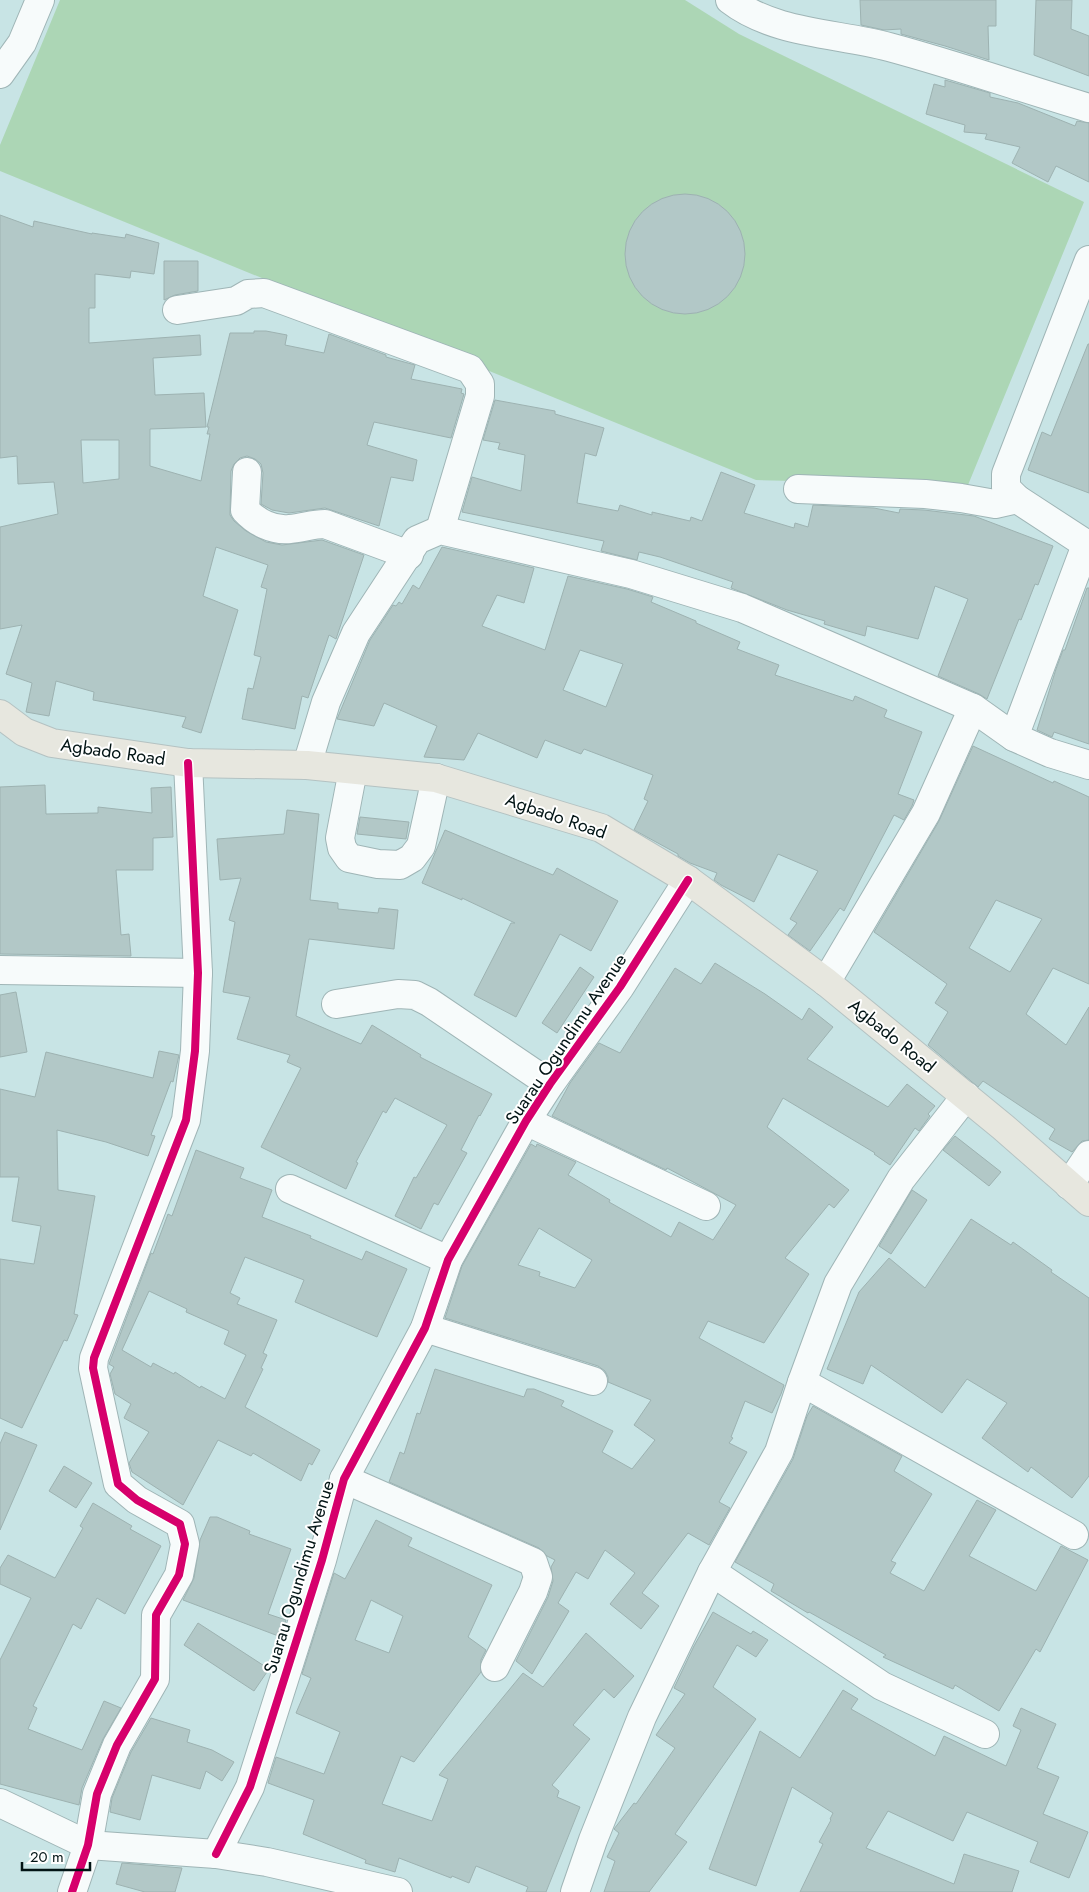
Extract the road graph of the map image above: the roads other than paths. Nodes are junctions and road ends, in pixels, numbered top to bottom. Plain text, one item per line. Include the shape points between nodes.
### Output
1 (40, 0) edge
2 (730, 0) edge
3 (0, 74) edge
4 (1089, 108) edge
5 (1089, 260) edge
6 (177, 310) dead end
7 (247, 472) dead end
8 (798, 489) dead end
9 (1016, 499) junction
10 (440, 530) junction
11 (1088, 545) edge
12 (408, 555) junction
13 (973, 708) junction
14 (0, 714) edge
15 (1014, 737) junction
16 (188, 763) junction
17 (1089, 765) edge
18 (308, 766) junction
19 (353, 770) junction
20 (436, 778) junction
21 (688, 880) junction
22 (0, 970) edge
23 (198, 973) junction
24 (826, 982) junction
25 (336, 1004) dead end
26 (550, 1084) junction
27 (966, 1096) junction
28 (526, 1121) junction
29 (1089, 1155) edge
30 (290, 1189) dead end
31 (1079, 1193) edge
32 (706, 1206) dead end
33 (448, 1260) junction
34 (425, 1328) junction
35 (593, 1381) dead end
36 (802, 1382) junction
37 (344, 1480) junction
38 (1074, 1535) dead end
39 (712, 1572) junction
40 (495, 1667) dead end
41 (984, 1734) dead end
42 (0, 1803) edge
43 (88, 1845) junction
44 (216, 1854) junction
45 (391, 1891) edge
46 (72, 1892) edge
47 (575, 1892) edge

1 - 3 street via 22,44
2 - 4 street via 744,11 788,27 887,47
5 - 9 street via 1006,474 1006,488
6 - 10 street via 264,293 470,369 480,384 480,396
7 - 12 street via 245,510 254,519 288,530 325,524
8 - 9 street via 925,494 995,504
9 - 11 street
10 - 12 street via 417,540
10 - 13 street via 630,574 742,608
11 - 15 street
12 - 18 street via 356,632 326,702
13 - 15 street
13 - 24 street via 926,813
14 - 16 main road, Agbado Road via 24,732 52,743
15 - 17 street
16 - 18 main road, Agbado Road
16 - 23 street
18 - 19 main road, Agbado Road
19 - 20 main road, Agbado Road
19 - 20 street via 340,838 342,848 349,858 378,864 400,865 412,858 422,846
20 - 21 main road, Agbado Road via 601,828
21 - 24 main road, Agbado Road
21 - 26 street, Suarau Ogundimu Avenue via 620,987
22 - 23 street
23 - 43 street via 195,1051 186,1120 94,1358 93,1368 118,1484 137,1500 180,1524 185,1544 179,1575 156,1615 155,1679 117,1745 97,1794
24 - 27 main road, Agbado Road
25 - 26 street via 398,994 416,995
26 - 28 street, Suarau Ogundimu Avenue
27 - 31 main road, Agbado Road
27 - 36 street via 901,1179 838,1284
28 - 32 street
28 - 33 street, Suarau Ogundimu Avenue
29 - 31 street
30 - 33 street
33 - 34 street, Suarau Ogundimu Avenue
34 - 35 street
34 - 37 street, Suarau Ogundimu Avenue
36 - 38 street
36 - 39 street via 779,1452
37 - 40 street via 533,1562 538,1577 533,1592
37 - 44 street, Suarau Ogundimu Avenue via 250,1787
39 - 41 street via 882,1686
39 - 47 street via 642,1717
42 - 43 street
43 - 44 street
43 - 46 street
44 - 45 street via 266,1862

